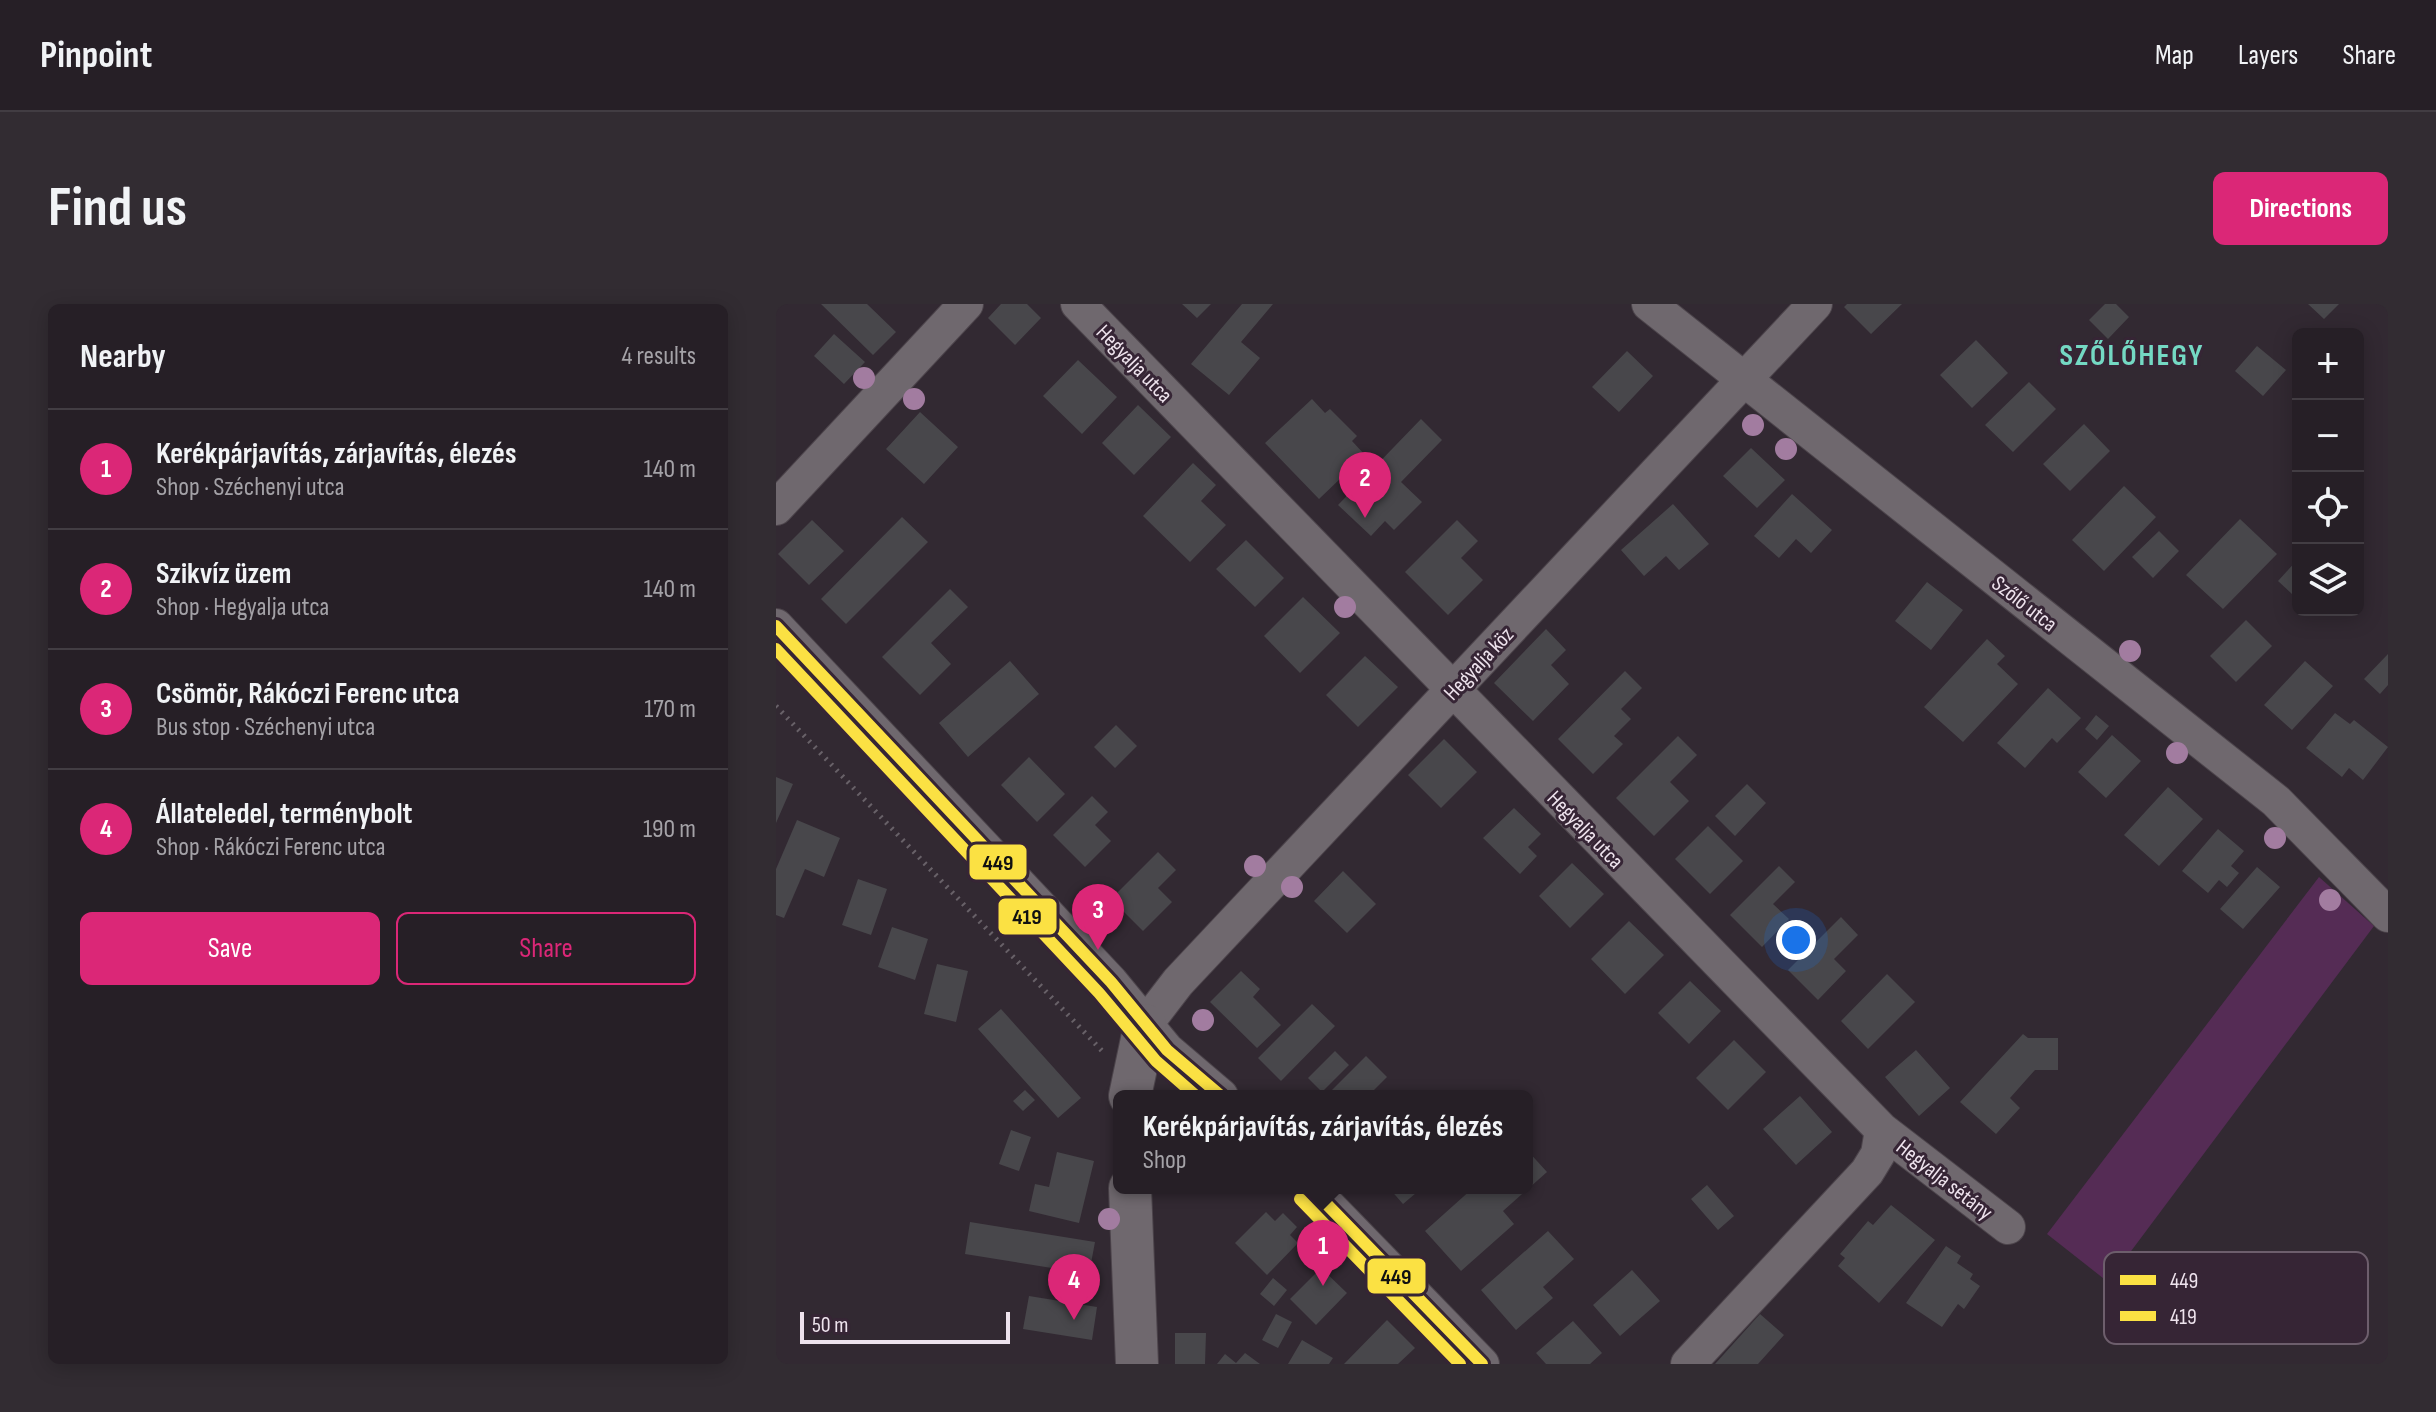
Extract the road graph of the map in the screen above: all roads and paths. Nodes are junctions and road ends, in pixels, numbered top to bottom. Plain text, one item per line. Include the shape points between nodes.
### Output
1 (966, 304) edge
2 (1078, 304) edge
3 (1649, 304) edge
4 (1815, 304) edge
5 (1744, 381) junction
6 (776, 508) edge
7 (776, 626) edge
8 (1452, 691) junction
9 (776, 706) edge
10 (2388, 915) edge
11 (1145, 1025) junction
12 (1130, 1088) edge
13 (1214, 1090) edge
14 (1882, 1130) junction
15 (1130, 1194) edge
16 (1317, 1194) edge
17 (2008, 1227) dead end
18 (1137, 1364) edge
19 (1482, 1364) edge
20 (1688, 1364) edge

1 - 6 street
2 - 8 street, Hegyalja utca
3 - 5 street, Szőlő utca
4 - 5 street, Hegyalja köz
5 - 8 street, Hegyalja köz
5 - 10 street, Szőlő utca via 2276,801
7 - 11 street via 1111,982
8 - 11 street, Hegyalja köz via 1178,982
8 - 14 street, Hegyalja utca
9 - 12 path
11 - 12 street
11 - 13 street
14 - 17 street, Hegyalja sétány
14 - 20 street via 1878,1154 1867,1172
15 - 18 street
16 - 19 street

